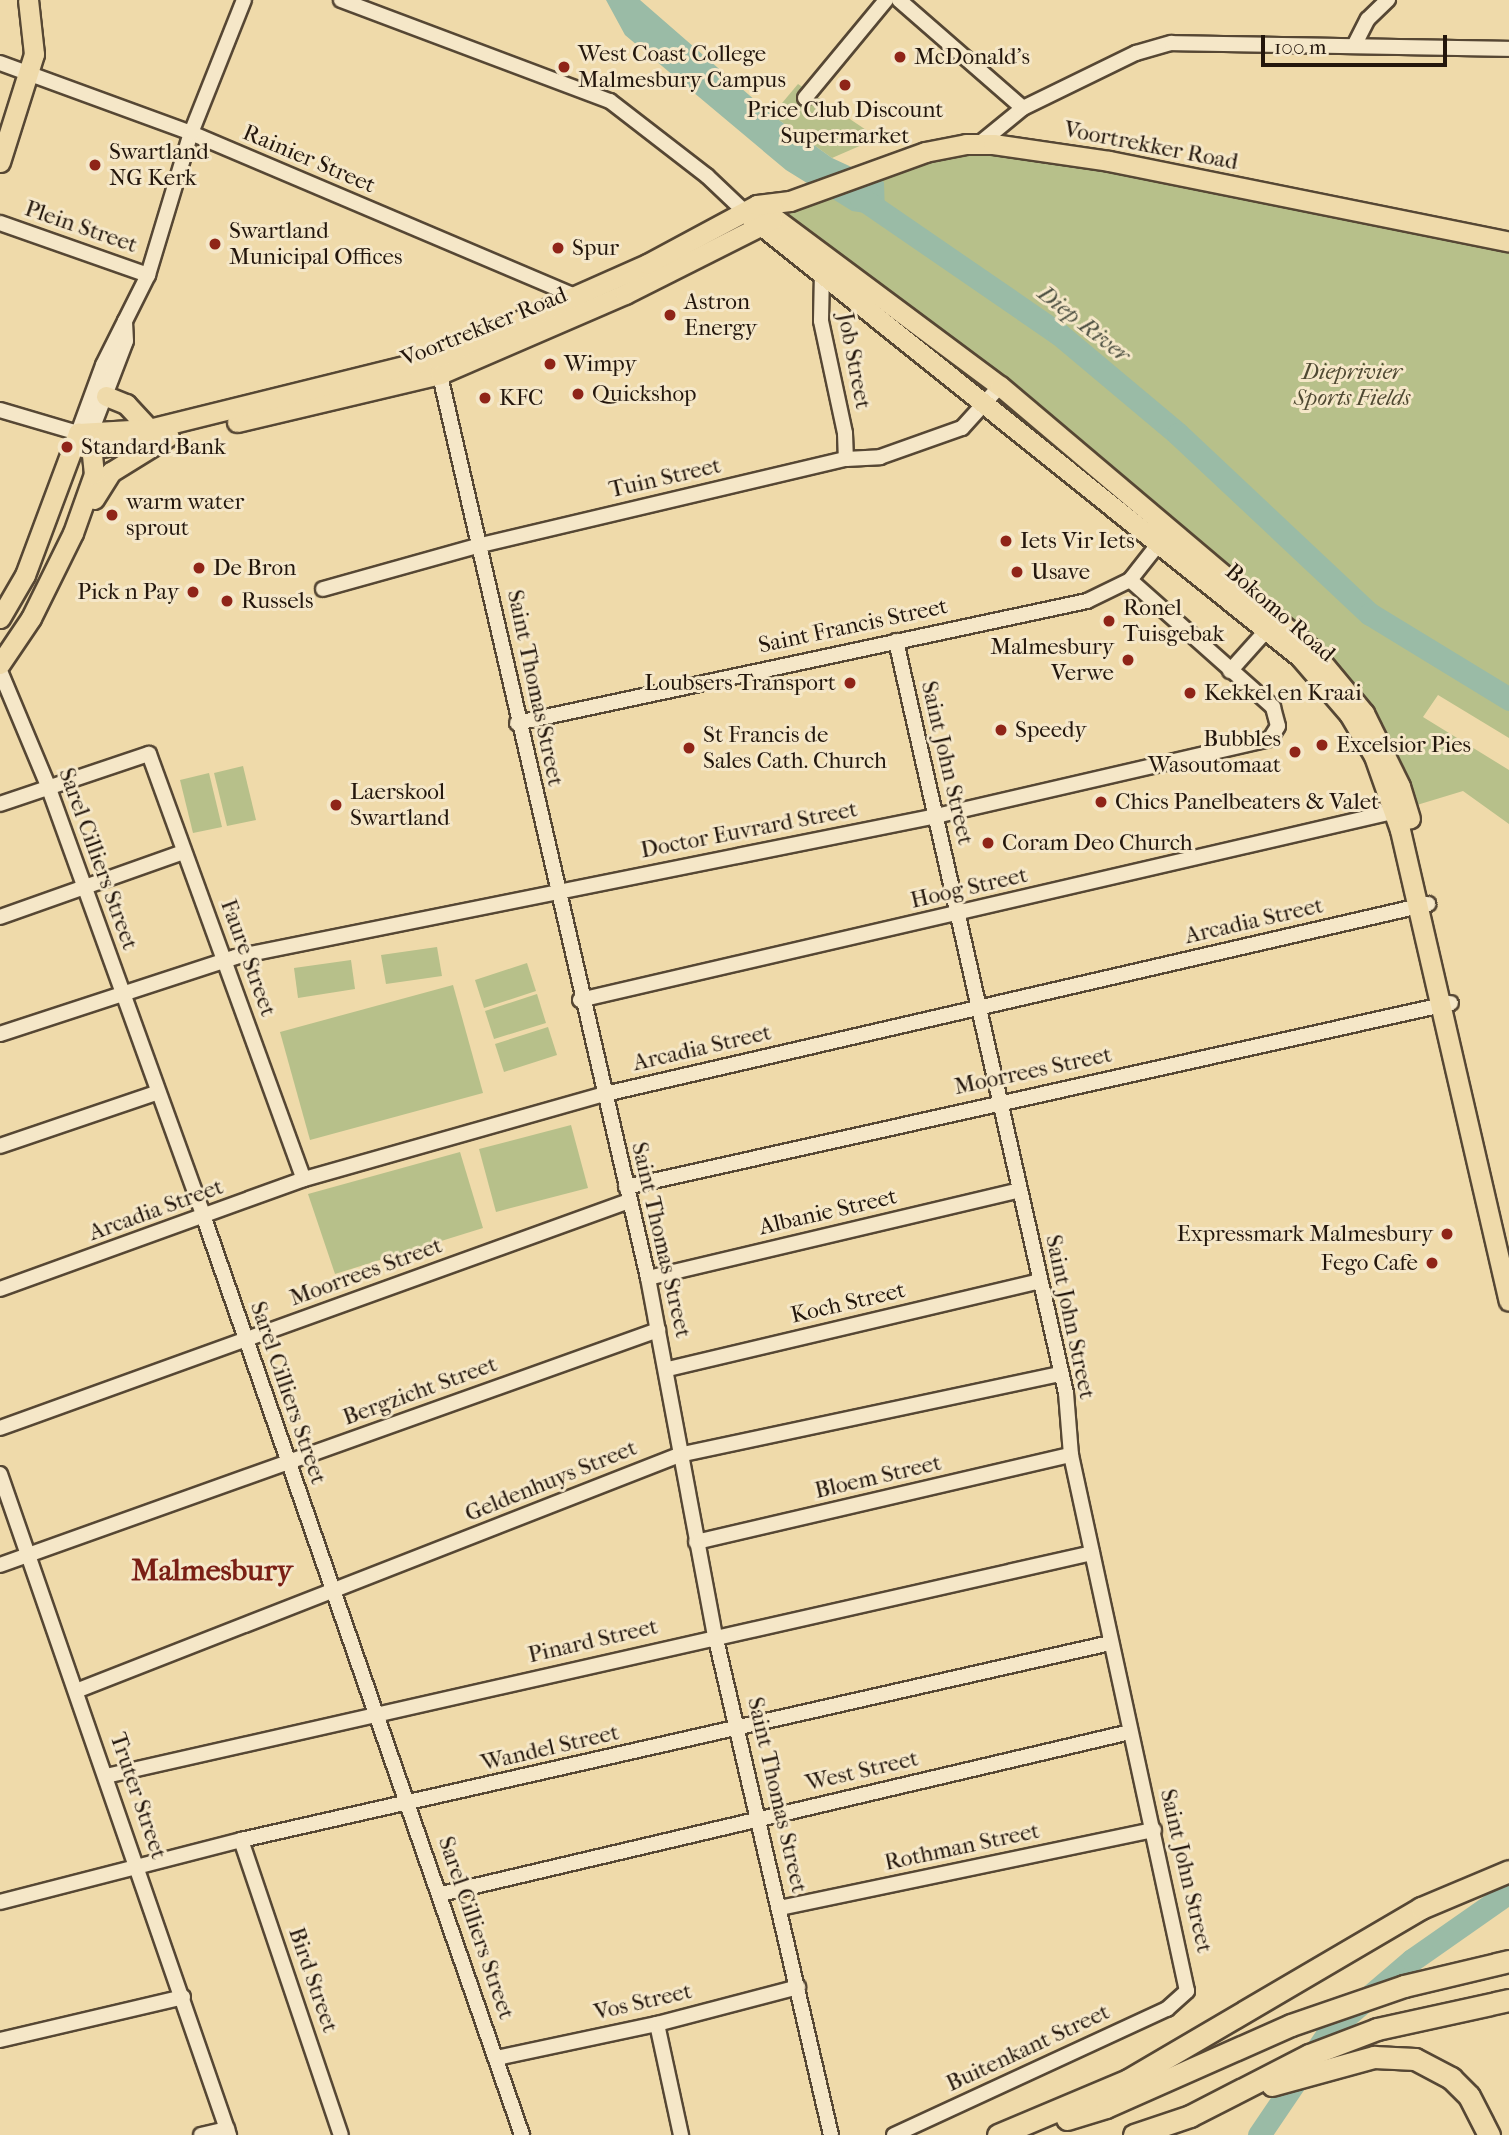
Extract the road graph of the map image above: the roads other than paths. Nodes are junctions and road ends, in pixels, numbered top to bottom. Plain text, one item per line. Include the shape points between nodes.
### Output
1 (28, 0) edge
2 (244, 0) edge
3 (341, 0) edge
4 (887, 0) edge
5 (899, 0) edge
6 (1388, 0) edge
7 (1355, 44) junction
8 (1509, 49) edge
9 (0, 63) edge
10 (28, 75) junction
11 (805, 98) dead end
12 (1023, 108) junction
13 (191, 133) junction
14 (979, 144) junction
15 (0, 162) edge
16 (799, 198) junction
17 (751, 208) junction
18 (769, 221) junction
19 (0, 223) edge
20 (1509, 242) edge
21 (822, 272) junction
22 (148, 275) junction
23 (574, 295) junction
24 (594, 309) junction
25 (125, 316) junction
26 (438, 366) junction
27 (1000, 386) junction
28 (106, 396) junction
29 (985, 404) junction
30 (0, 410) edge
31 (149, 429) junction
32 (845, 433) junction
33 (169, 436) junction
34 (83, 439) junction
35 (880, 457) junction
36 (846, 459) junction
37 (73, 533) junction
38 (1165, 536) junction
39 (481, 545) junction
40 (1130, 580) junction
41 (323, 589) dead end
42 (0, 618) edge
43 (1271, 625) junction
44 (896, 640) junction
45 (0, 664) edge
46 (0, 671) edge
47 (1230, 671) junction
48 (517, 723) junction
49 (48, 786) junction
50 (0, 804) edge
51 (1401, 810) junction
52 (936, 816) junction
53 (184, 852) junction
54 (84, 887) junction
55 (558, 892) junction
56 (1423, 906) junction
57 (956, 915) junction
58 (0, 917) edge
59 (225, 960) junction
60 (122, 992) junction
61 (580, 1000) junction
62 (1446, 1004) junction
63 (979, 1007) junction
64 (0, 1034) edge
65 (156, 1093) junction
66 (605, 1094) junction
67 (1001, 1100) junction
68 (0, 1146) edge
69 (304, 1179) junction
70 (1019, 1190) junction
71 (627, 1194) junction
72 (204, 1218) junction
73 (1509, 1242) edge
74 (648, 1278) junction
75 (1039, 1281) junction
76 (0, 1289) edge
77 (1509, 1301) edge
78 (657, 1330) junction
79 (244, 1340) junction
80 (668, 1369) junction
81 (1060, 1374) junction
82 (0, 1428) edge
83 (679, 1455) junction
84 (1071, 1455) junction
85 (288, 1463) junction
86 (0, 1474) edge
87 (696, 1542) junction
88 (1092, 1553) junction
89 (27, 1556) junction
90 (0, 1564) edge
91 (334, 1591) junction
92 (715, 1635) junction
93 (1111, 1643) junction
94 (76, 1691) junction
95 (377, 1716) junction
96 (738, 1729) junction
97 (1130, 1732) junction
98 (106, 1776) junction
99 (407, 1804) junction
100 (758, 1819) junction
101 (1154, 1830) junction
102 (241, 1840) junction
103 (138, 1865) junction
104 (1508, 1870) edge
105 (441, 1894) junction
106 (0, 1902) edge
107 (780, 1908) junction
108 (1509, 1961) edge
109 (798, 1987) junction
110 (183, 1997) junction
111 (1509, 2000) edge
112 (1178, 2001) joint
113 (657, 2024) junction
114 (0, 2040) edge
115 (497, 2058) junction
116 (1229, 2097) junction
117 (228, 2132) edge
118 (201, 2135) edge
119 (341, 2135) edge
120 (522, 2135) edge
121 (681, 2135) edge
122 (831, 2135) edge
123 (894, 2135) edge
124 (998, 2135) edge
125 (1012, 2135) edge
126 (1134, 2135) edge
127 (1489, 2135) edge

1 - 10 main road via 34,54
2 - 13 street
3 - 17 street via 610,101
4 - 11 street
5 - 12 street
6 - 7 street via 1368,19
7 - 8 street
7 - 12 street via 1282,49 1172,43 1136,53
9 - 10 street, Rainier Street
10 - 13 street, Rainier Street
10 - 15 main road
12 - 14 street
13 - 22 street
13 - 23 street, Rainier Street
14 - 16 main road, Voortrekker Road via 925,152
14 - 20 main road, Voortrekker Road via 1109,161
16 - 17 main road, Voortrekker Road
16 - 18 main road, Voortrekker Road
17 - 18 main road
17 - 23 main road, Voortrekker Road via 647,264
18 - 21 main road, Bokomo Road
18 - 24 main road, Voortrekker Road
18 - 27 main road, Bokomo Road
19 - 22 street, Plein Street
21 - 29 main road, Bokomo Road
21 - 32 street, Job Street via 821,321
22 - 25 street
23 - 24 street, Rainier Street
23 - 26 main road, Voortrekker Road
24 - 26 main road, Voortrekker Road
25 - 28 street via 126,341
25 - 34 street
26 - 31 main road, Voortrekker Road
26 - 33 main road, Voortrekker Road via 405,386
26 - 39 street, Saint Thomas Street
27 - 29 street, Tuin Street
27 - 38 main road, Bokomo Road
28 - 31 main road via 126,404
28 - 34 street
29 - 35 street, Tuin Street via 947,436
29 - 38 main road, Bokomo Road
30 - 34 street
31 - 34 main road, Voortrekker Road
32 - 35 street via 862,450
32 - 36 street, Job Street
33 - 34 main road, Voortrekker Road
33 - 37 main road via 111,472
34 - 37 main road via 94,474
34 - 42 main road via 25,575
35 - 36 street, Tuin Street
36 - 39 street, Tuin Street
37 - 45 main road via 31,618
38 - 40 street, Saint Francis Street
38 - 43 main road, Bokomo Road
39 - 41 street, Tuin Street
39 - 48 street, Saint Thomas Street
40 - 44 street, Saint Francis Street via 1087,601
40 - 47 street
43 - 47 street
43 - 51 main road, Bokomo Road via 1340,701
44 - 48 street, Saint Francis Street
44 - 52 street, Saint John Street
46 - 49 street, Sarel Cilliers Street
47 - 52 street, Doctor Euvrard Street via 1273,708 1276,732 1259,744
48 - 55 street, Saint Thomas Street
49 - 50 street
49 - 53 street, Faure Street via 149,754
49 - 54 street, Sarel Cilliers Street
51 - 56 main road, Bokomo Road
51 - 57 street, Hoog Street
52 - 55 street, Doctor Euvrard Street
52 - 57 street, Saint John Street
53 - 54 street
53 - 59 street, Faure Street
54 - 58 street
54 - 60 street, Sarel Cilliers Street
55 - 59 street, Doctor Euvrard Street
55 - 61 street, Saint Thomas Street
56 - 62 main road, Bokomo Road
56 - 63 street, Arcadia Street
57 - 61 street, Hoog Street
57 - 63 street, Saint John Street
59 - 60 street, Doctor Euvrard Street
59 - 69 street, Faure Street
60 - 64 street, Doctor Euvrard Street
60 - 65 street, Sarel Cilliers Street
61 - 66 street, Saint Thomas Street
62 - 67 street, Moorrees Street
62 - 73 main road, Bokomo Road
62 - 77 main road, Bokomo Road
63 - 66 street, Arcadia Street
63 - 67 street, Saint John Street
65 - 68 street
65 - 72 street, Sarel Cilliers Street
66 - 69 street, Arcadia Street
66 - 71 street, Saint Thomas Street
67 - 70 street, Saint John Street
67 - 71 street, Moorrees Street
69 - 72 street, Arcadia Street
70 - 74 street, Albanie Street
70 - 75 street, Saint John Street
71 - 74 street, Saint Thomas Street
71 - 79 street, Moorrees Street
72 - 76 street, Arcadia Street
72 - 79 street, Sarel Cilliers Street
74 - 78 street, Saint Thomas Street
75 - 80 street, Koch Street
75 - 81 street, Saint John Street
78 - 80 street, Saint Thomas Street
78 - 85 street, Bergzicht Street
79 - 82 street, Moorrees Street
79 - 85 street, Sarel Cilliers Street
80 - 83 street, Saint Thomas Street
81 - 83 street, Geldenhuys Street
81 - 84 street, Saint John Street
83 - 87 street, Saint Thomas Street
83 - 91 street, Geldenhuys Street
84 - 87 street, Bloem Street
84 - 88 street, Saint John Street
85 - 89 street, Bergzicht Street
85 - 91 street, Sarel Cilliers Street
86 - 89 street, Truter Street
87 - 92 street, Saint Thomas Street
88 - 92 street, Pinard Street
88 - 93 street, Saint John Street
89 - 90 street, Bergzicht Street
89 - 94 street, Truter Street
91 - 94 street, Geldenhuys Street
91 - 95 street, Sarel Cilliers Street
92 - 95 street, Pinard Street
92 - 96 street, Saint Thomas Street
93 - 96 street, Wandel Street
93 - 97 street, Saint John Street
94 - 98 street, Truter Street
95 - 98 street, Pinard Street
95 - 99 street, Sarel Cilliers Street
96 - 99 street, Wandel Street
96 - 100 street, Saint Thomas Street
97 - 100 street, West Street
97 - 101 street, Saint John Street
98 - 103 street, Truter Street
99 - 102 street, Wandel Street
99 - 105 street, Sarel Cilliers Street
100 - 105 street, West Street
100 - 107 street, Saint Thomas Street
101 - 107 street, Rothman Street
101 - 112 street, Saint John Street via 1186,1970 1187,1991
102 - 103 street, Wandel Street
102 - 119 street, Bird Street
103 - 106 street, Wandel Street
103 - 110 street, Truter Street
104 - 124 highway via 1421,1908 1128,2080
105 - 115 street, Sarel Cilliers Street
107 - 109 street, Saint Thomas Street
108 - 125 highway via 1404,1986 1292,2025 1106,2107
109 - 113 street, Vos Street
109 - 122 street, Saint Thomas Street
110 - 114 street
110 - 117 street, Truter Street
111 - 116 highway via 1377,2029 1309,2055
112 - 123 street, Buitenkant Street
113 - 115 street, Vos Street
113 - 121 street
115 - 120 street, Sarel Cilliers Street
116 - 126 highway
116 - 127 highway via 1374,2057 1415,2059 1451,2078 1469,2096
117 - 118 street

